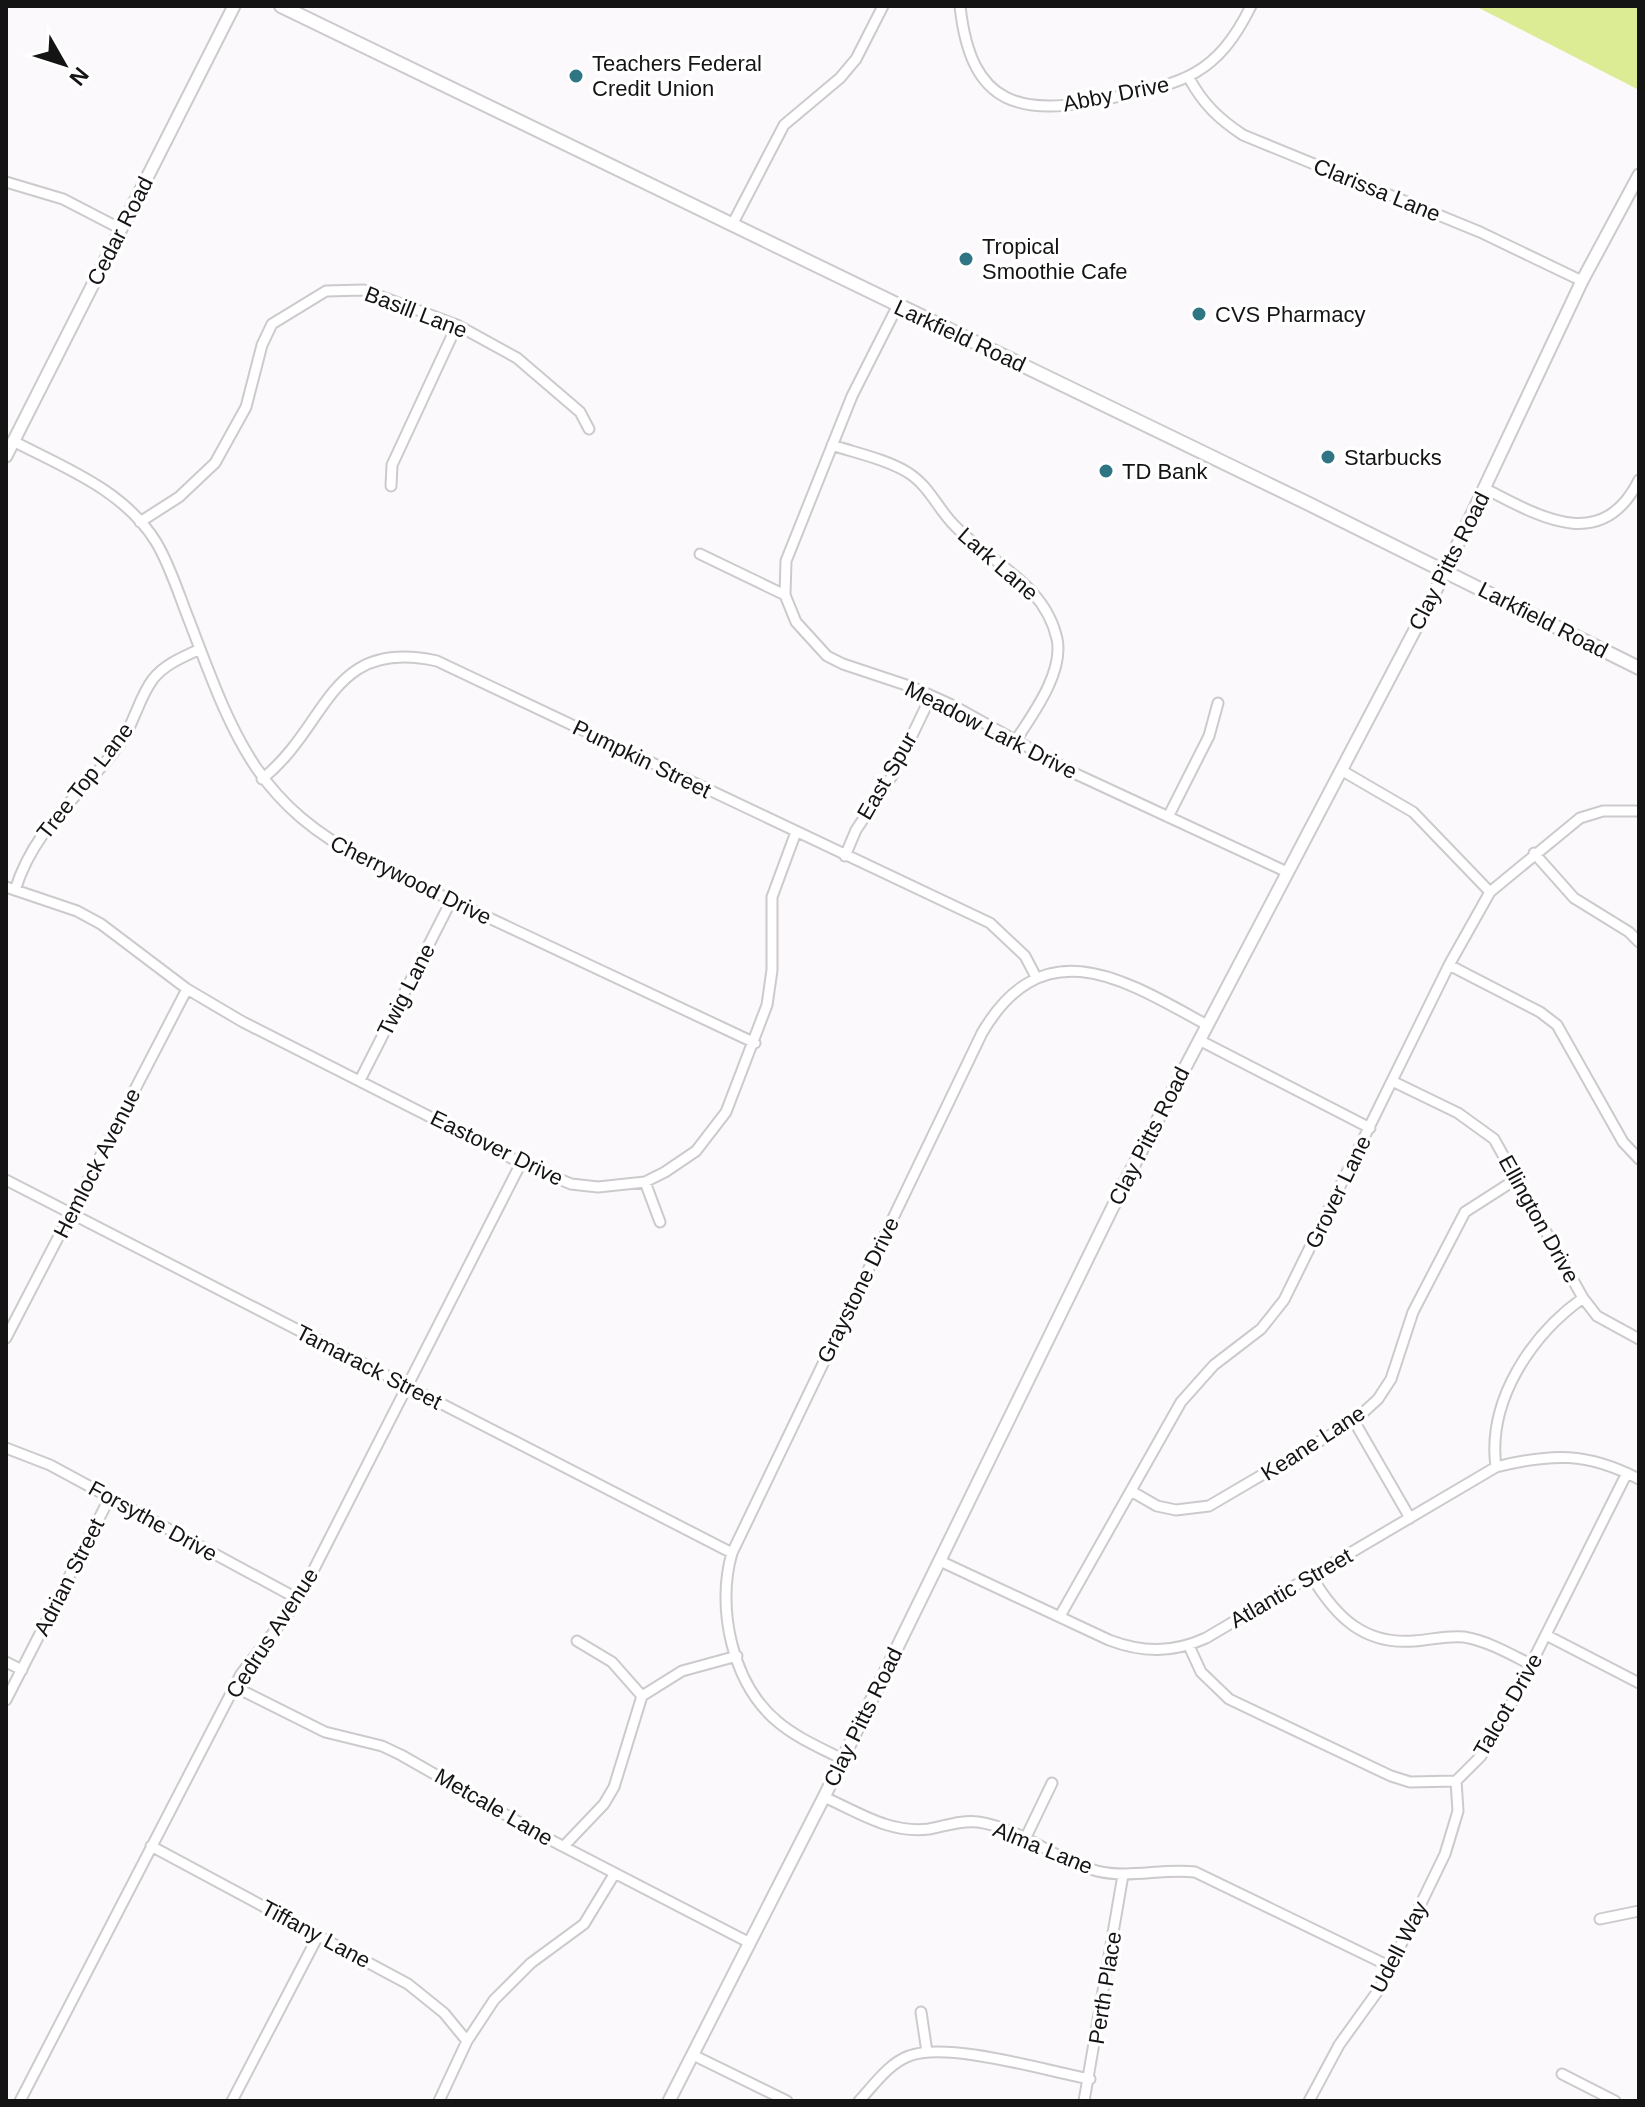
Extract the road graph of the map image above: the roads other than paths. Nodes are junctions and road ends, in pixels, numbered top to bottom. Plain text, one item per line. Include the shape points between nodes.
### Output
1 (234, 6) edge
2 (281, 6) edge
3 (883, 6) edge
4 (960, 6) edge
5 (1251, 6) edge
6 (1189, 78) junction
7 (1639, 175) edge
8 (6, 182) edge
9 (733, 223) junction
10 (121, 229) junction
11 (1582, 281) junction
12 (897, 307) junction
13 (457, 325) junction
14 (589, 429) dead end
15 (13, 441) junction
16 (832, 445) junction
17 (6, 456) edge
18 (1639, 480) edge
19 (391, 486) dead end
20 (1486, 489) junction
21 (1636, 492) edge
22 (140, 522) junction
23 (700, 554) dead end
24 (1445, 571) junction
25 (785, 595) junction
26 (200, 649) junction
27 (1639, 668) edge
28 (931, 696) junction
29 (1218, 703) dead end
30 (1016, 740) junction
31 (1341, 770) junction
32 (262, 779) junction
33 (1639, 811) edge
34 (1168, 817) junction
35 (796, 832) junction
36 (1534, 853) junction
37 (845, 856) junction
38 (1287, 872) junction
39 (11, 889) edge
40 (1490, 892) junction
41 (451, 901) junction
42 (1639, 942) edge
43 (1449, 965) junction
44 (1036, 977) junction
45 (187, 989) junction
46 (1207, 1025) junction
47 (1199, 1040) junction
48 (755, 1043) junction
49 (360, 1080) junction
50 (1392, 1081) junction
51 (1370, 1128) junction
52 (1639, 1159) edge
53 (521, 1163) junction
54 (1518, 1178) junction
55 (6, 1180) edge
56 (645, 1182) junction
57 (71, 1213) junction
58 (660, 1222) dead end
59 (1583, 1298) junction
60 (6, 1338) edge
61 (1639, 1339) edge
62 (407, 1386) junction
63 (1354, 1421) junction
64 (6, 1448) edge
65 (1496, 1467) junction
66 (1627, 1473) junction
67 (1639, 1479) edge
68 (1131, 1491) junction
69 (110, 1497) junction
70 (1410, 1518) junction
71 (732, 1553) junction
72 (940, 1561) junction
73 (1312, 1577) junction
74 (298, 1599) junction
75 (1060, 1616) junction
76 (1548, 1636) junction
77 (577, 1641) dead end
78 (1189, 1646) junction
79 (737, 1656) junction
80 (6, 1662) edge
81 (1532, 1665) junction
82 (22, 1670) junction
83 (1639, 1683) edge
84 (235, 1687) junction
85 (642, 1696) junction
86 (6, 1700) edge
87 (842, 1759) junction
88 (1456, 1781) junction
89 (1052, 1783) dead end
90 (824, 1797) junction
91 (1026, 1837) junction
92 (151, 1846) junction
93 (564, 1846) junction
94 (615, 1873) junction
95 (1123, 1875) junction
96 (1639, 1911) edge
97 (1600, 1919) dead end
98 (318, 1936) junction
99 (748, 1942) junction
100 (1391, 1967) junction
101 (921, 2012) dead end
102 (467, 2041) junction
103 (927, 2052) junction
104 (693, 2055) junction
105 (1562, 2074) dead end
106 (1090, 2079) junction
107 (20, 2101) edge
108 (232, 2101) edge
109 (439, 2101) edge
110 (669, 2101) edge
111 (787, 2101) edge
112 (859, 2101) edge
113 (1084, 2101) edge
114 (1309, 2101) edge
115 (1615, 2101) edge

1 - 10 street, Cedar Road
2 - 9 main road, Larkfield Road
3 - 9 street via 856,59 784,125
4 - 6 street, Abby Drive via 971,58 984,80 1021,105 1073,106
5 - 6 street, Abby Drive via 1225,48
6 - 11 street, Clarissa Lane via 1200,100 1243,135 1480,232
7 - 11 street, Clay Pitts Road
8 - 10 street via 63,199
9 - 12 main road, Larkfield Road
10 - 15 street, Cedar Road
11 - 20 street, Clay Pitts Road
12 - 16 street
12 - 24 main road, Larkfield Road
13 - 14 street, Basill Lane via 517,358 580,412
13 - 19 street via 392,465
13 - 22 street, Basill Lane via 364,290 326,291 272,324 228,445 199,481
15 - 17 street, Cedar Road
15 - 22 street, Cherrywood Drive via 104,488
16 - 25 street via 786,561
16 - 30 street, Lark Lane via 908,473 953,525 1043,604 1057,641 1055,662
18 - 21 street
20 - 21 street via 1566,525 1600,520
20 - 24 street, Clay Pitts Road
22 - 26 street, Cherrywood Drive via 156,542
23 - 25 street
24 - 27 main road, Larkfield Road
24 - 31 street, Clay Pitts Road
25 - 28 street, Meadow Lark Drive via 796,622 827,656
26 - 32 street, Cherrywood Drive via 235,735
26 - 39 street, Tree Top Lane via 172,662 154,679 120,744 39,836
28 - 30 street, Meadow Lark Drive
28 - 37 street, East Spur
29 - 34 street via 1209,736
30 - 34 street, Meadow Lark Drive
31 - 38 street, Clay Pitts Road
31 - 40 street via 1413,812
32 - 35 street, Pumpkin Street via 299,741 345,677 369,661 416,656 457,670
32 - 41 street, Cherrywood Drive via 292,813 333,844
33 - 36 street, Grover Lane via 1603,811 1580,818
34 - 38 street, Meadow Lark Drive
35 - 37 street, Pumpkin Street
35 - 48 street, Eastover Drive via 772,897 772,970
36 - 40 street, Grover Lane
36 - 42 street via 1574,898
37 - 44 street, Pumpkin Street via 990,923 1025,956
38 - 46 street, Clay Pitts Road
39 - 45 street, Eastover Drive via 101,924
40 - 43 street, Grover Lane
41 - 48 street, Cherrywood Drive
41 - 49 street, Twig Lane
43 - 50 street, Grover Lane
43 - 52 street via 1557,1025 1623,1142
44 - 46 street, Graystone Drive via 1095,971 1135,985
44 - 71 street, Graystone Drive via 1003,1000 982,1033
45 - 49 street, Eastover Drive
45 - 57 street, Hemlock Avenue
46 - 47 street, Clay Pitts Road
47 - 51 street
47 - 72 street, Clay Pitts Road
48 - 56 street, Eastover Drive via 711,1134 680,1162
49 - 53 street, Eastover Drive
50 - 51 street, Grover Lane
50 - 54 street, Ellington Drive via 1477,1125 1494,1139
51 - 68 street, Grover Lane via 1284,1300 1261,1329 1214,1365 1181,1402
53 - 56 street, Eastover Drive via 571,1184
53 - 62 street, Cedrus Avenue
54 - 59 street, Ellington Drive
54 - 63 street, Keane Lane via 1465,1212 1413,1312 1391,1379
55 - 57 street, Tamarack Street
56 - 58 street
57 - 60 street, Hemlock Avenue
57 - 62 street, Tamarack Street
59 - 61 street, Ellington Drive via 1597,1316
59 - 65 street via 1548,1325 1525,1360 1495,1428
62 - 71 street, Tamarack Street
62 - 74 street, Cedrus Avenue
63 - 68 street, Keane Lane via 1209,1506 1176,1510
63 - 70 street
64 - 69 street, Forsythe Drive
65 - 66 street, Atlantic Street via 1565,1456 1591,1458
65 - 70 street, Atlantic Street
66 - 67 street, Atlantic Street
66 - 76 street, Talcot Drive
68 - 75 street, Grover Lane
69 - 74 street, Forsythe Drive
69 - 82 street, Adrian Street
70 - 73 street, Atlantic Street
71 - 79 street, Graystone Drive via 725,1605
72 - 75 street, Atlantic Street
72 - 87 street, Clay Pitts Road
73 - 78 street, Atlantic Street
73 - 81 street via 1346,1623 1364,1634 1398,1642 1461,1637
74 - 84 street, Cedrus Avenue via 249,1659
75 - 78 street, Atlantic Street via 1130,1648 1166,1651
76 - 81 street, Talcot Drive
76 - 83 street
77 - 85 street via 612,1662
78 - 88 street via 1201,1672 1229,1699 1391,1776 1421,1783
79 - 85 street via 682,1671
79 - 87 street, Graystone Drive via 748,1685 776,1721
80 - 82 street
81 - 88 street, Talcot Drive via 1490,1744
82 - 86 street, Adrian Street
84 - 92 street, Cedrus Avenue
84 - 93 street, Metcale Lane via 325,1732 401,1755
85 - 93 street via 614,1787
87 - 90 street, Clay Pitts Road
88 - 100 street, Udell Way via 1454,1833
89 - 91 street
90 - 91 street, Alma Lane via 907,1830 976,1821
90 - 99 street, Clay Pitts Road
91 - 95 street, Alma Lane via 1080,1866
92 - 98 street, Tiffany Lane
92 - 107 street, Cedrus Avenue
93 - 94 street, Metcale Lane
94 - 99 street, Metcale Lane
94 - 102 street via 584,1924 513,1979
95 - 100 street, Alma Lane via 1195,1872
95 - 106 street, Perth Place
96 - 97 street
98 - 102 street, Tiffany Lane via 427,1997
98 - 108 street
99 - 104 street, Clay Pitts Road
100 - 114 street, Udell Way
101 - 103 street
102 - 109 street
103 - 106 street
103 - 112 street via 907,2056
104 - 110 street, Clay Pitts Road
104 - 111 street
105 - 115 street
106 - 113 street, Perth Place

